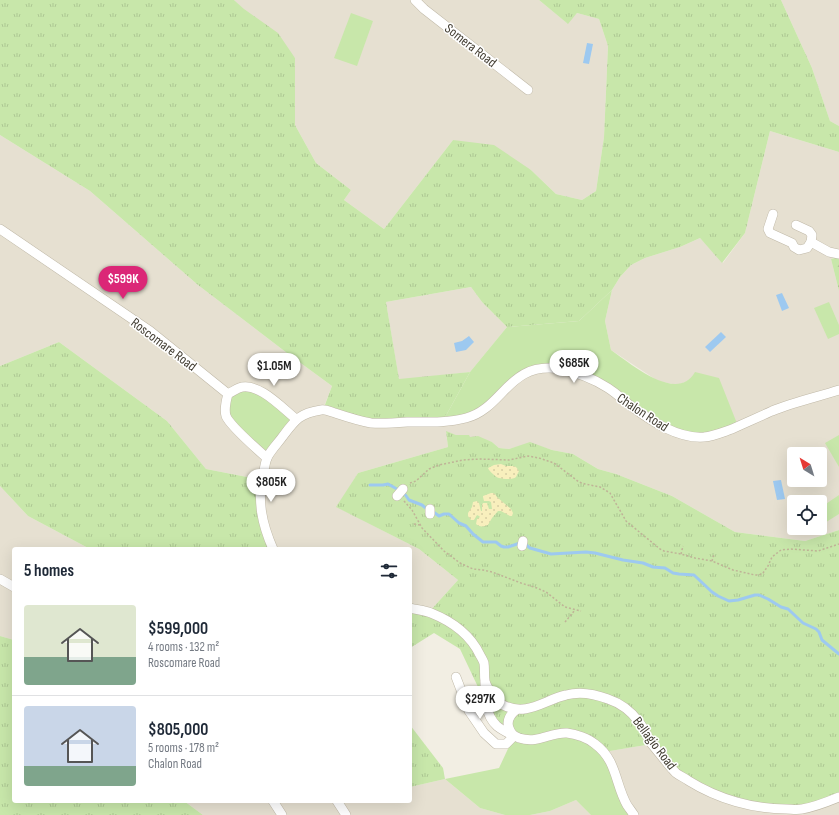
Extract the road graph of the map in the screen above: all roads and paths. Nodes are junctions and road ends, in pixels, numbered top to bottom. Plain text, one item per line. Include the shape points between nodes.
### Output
1 (415, 0) edge
2 (528, 90) dead end
3 (773, 214) dead end
4 (796, 225) dead end
5 (0, 229) edge
6 (811, 242) junction
7 (839, 254) edge
8 (839, 390) edge
9 (228, 394) junction
10 (296, 419) junction
11 (267, 458) junction
12 (414, 524) dead end
13 (420, 525) junction
14 (839, 544) edge
15 (683, 546) dead end
16 (272, 547) edge
17 (681, 554) junction
18 (714, 554) dead end
19 (712, 561) junction
20 (0, 579) edge
21 (12, 586) edge
22 (412, 608) edge
23 (576, 610) junction
24 (581, 612) dead end
25 (566, 622) dead end
26 (456, 677) dead end
27 (485, 682) junction
28 (516, 710) junction
29 (514, 736) junction
30 (839, 797) edge
31 (274, 803) edge
32 (338, 803) edge
33 (282, 815) edge
34 (346, 815) edge
35 (634, 815) edge

1 - 2 street, Somera Road
3 - 6 street via 768,228 770,233 792,243 799,250 807,248
4 - 6 street via 812,235
5 - 9 street, Roscomare Road via 150,331
6 - 7 street via 829,252
8 - 10 street, Chalon Road via 774,410 724,432 703,437 678,433 654,422 608,388 590,379 560,369 546,368 525,374 486,408 466,418 371,423 323,410 304,414
9 - 10 street via 240,387 253,387 262,391
9 - 11 street via 225,406 232,426
10 - 11 street
11 - 16 street via 260,501 262,520
12 - 13 path
13 - 17 path via 399,493 429,469 463,460 509,460 533,456 554,463 579,482 608,491 630,524 660,549
13 - 23 path via 460,563 537,588 565,607
14 - 19 path via 818,551 781,550 772,557 766,570 759,574 732,570
15 - 17 path
17 - 19 path
18 - 19 path
20 - 21 street
22 - 27 street via 447,620 462,631 476,647 484,662
23 - 24 path
23 - 25 path
26 - 29 street via 468,711 484,733 496,744 506,744
27 - 28 street via 497,700
27 - 29 street via 486,703 491,719 497,726
28 - 29 street via 508,722
28 - 30 street, Bellagio Road via 535,707 568,694 599,696 632,712 652,744 677,773 712,793 755,806 779,809 801,809
29 - 35 street via 524,740 536,740 566,733 586,738 594,743 604,752 612,766
31 - 33 street
32 - 34 street

